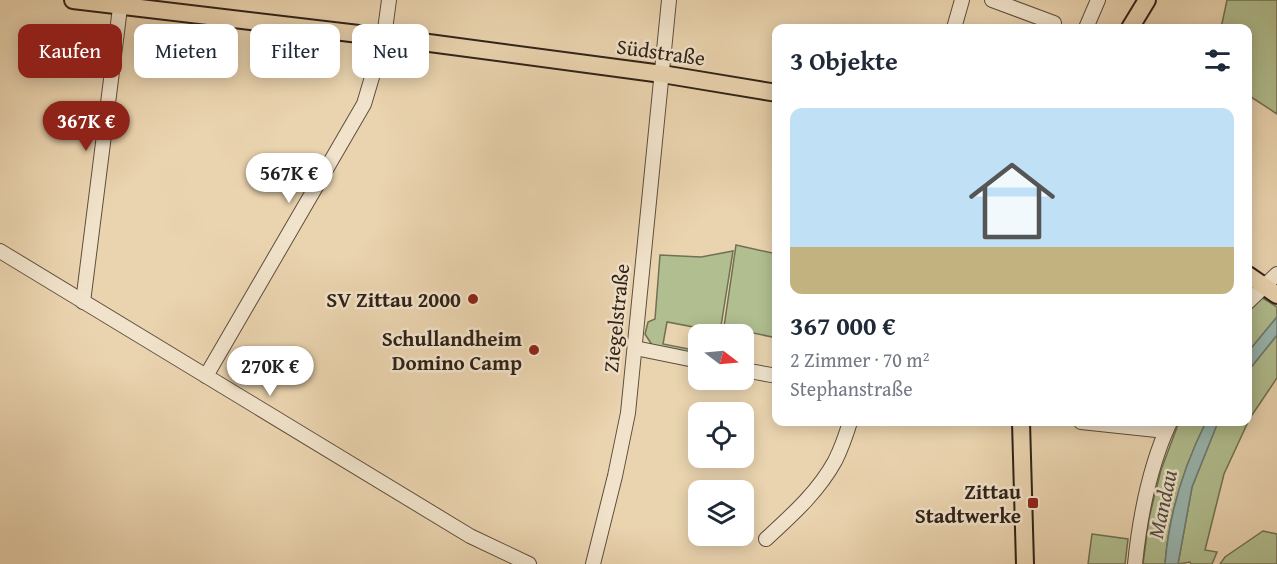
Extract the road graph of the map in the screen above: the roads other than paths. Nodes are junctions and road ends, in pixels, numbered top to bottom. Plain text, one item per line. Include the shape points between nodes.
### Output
1 (73, 0) edge
2 (389, 0) edge
3 (669, 0) edge
4 (962, 0) edge
5 (992, 0) edge
6 (1098, 0) edge
7 (1147, 0) edge
8 (120, 3) edge
9 (1054, 23) dead end
10 (386, 24) edge
11 (955, 24) edge
12 (1088, 24) edge
13 (1132, 24) edge
14 (352, 33) edge
15 (429, 43) edge
16 (662, 74) junction
17 (372, 78) edge
18 (772, 92) edge
19 (0, 251) edge
20 (1277, 274) edge
21 (1252, 278) edge
22 (1270, 291) edge
23 (1252, 300) edge
24 (83, 302) junction
25 (635, 348) junction
26 (688, 359) edge
27 (754, 372) edge
28 (772, 375) edge
29 (206, 376) junction
30 (849, 426) edge
31 (1021, 426) edge
32 (1168, 426) edge
33 (766, 539) dead end
34 (529, 564) edge
35 (593, 564) edge
36 (1025, 564) edge
37 (1135, 564) edge

1 - 8 main road, Südstraße
2 - 10 street
3 - 16 street, Ziegelstraße
4 - 11 street
5 - 9 street
6 - 12 street
7 - 13 main road
8 - 14 main road, Südstraße
8 - 24 street
15 - 16 main road, Südstraße
16 - 18 main road, Südstraße
16 - 25 street, Ziegelstraße
17 - 29 street via 364,104
19 - 24 street
20 - 22 street
21 - 22 main road
22 - 23 street
24 - 29 street
25 - 26 street
25 - 35 street, Ziegelstraße via 628,413
27 - 28 street
29 - 34 street via 470,536
30 - 33 street via 824,479 809,499
31 - 36 main road
32 - 37 street via 1140,515

